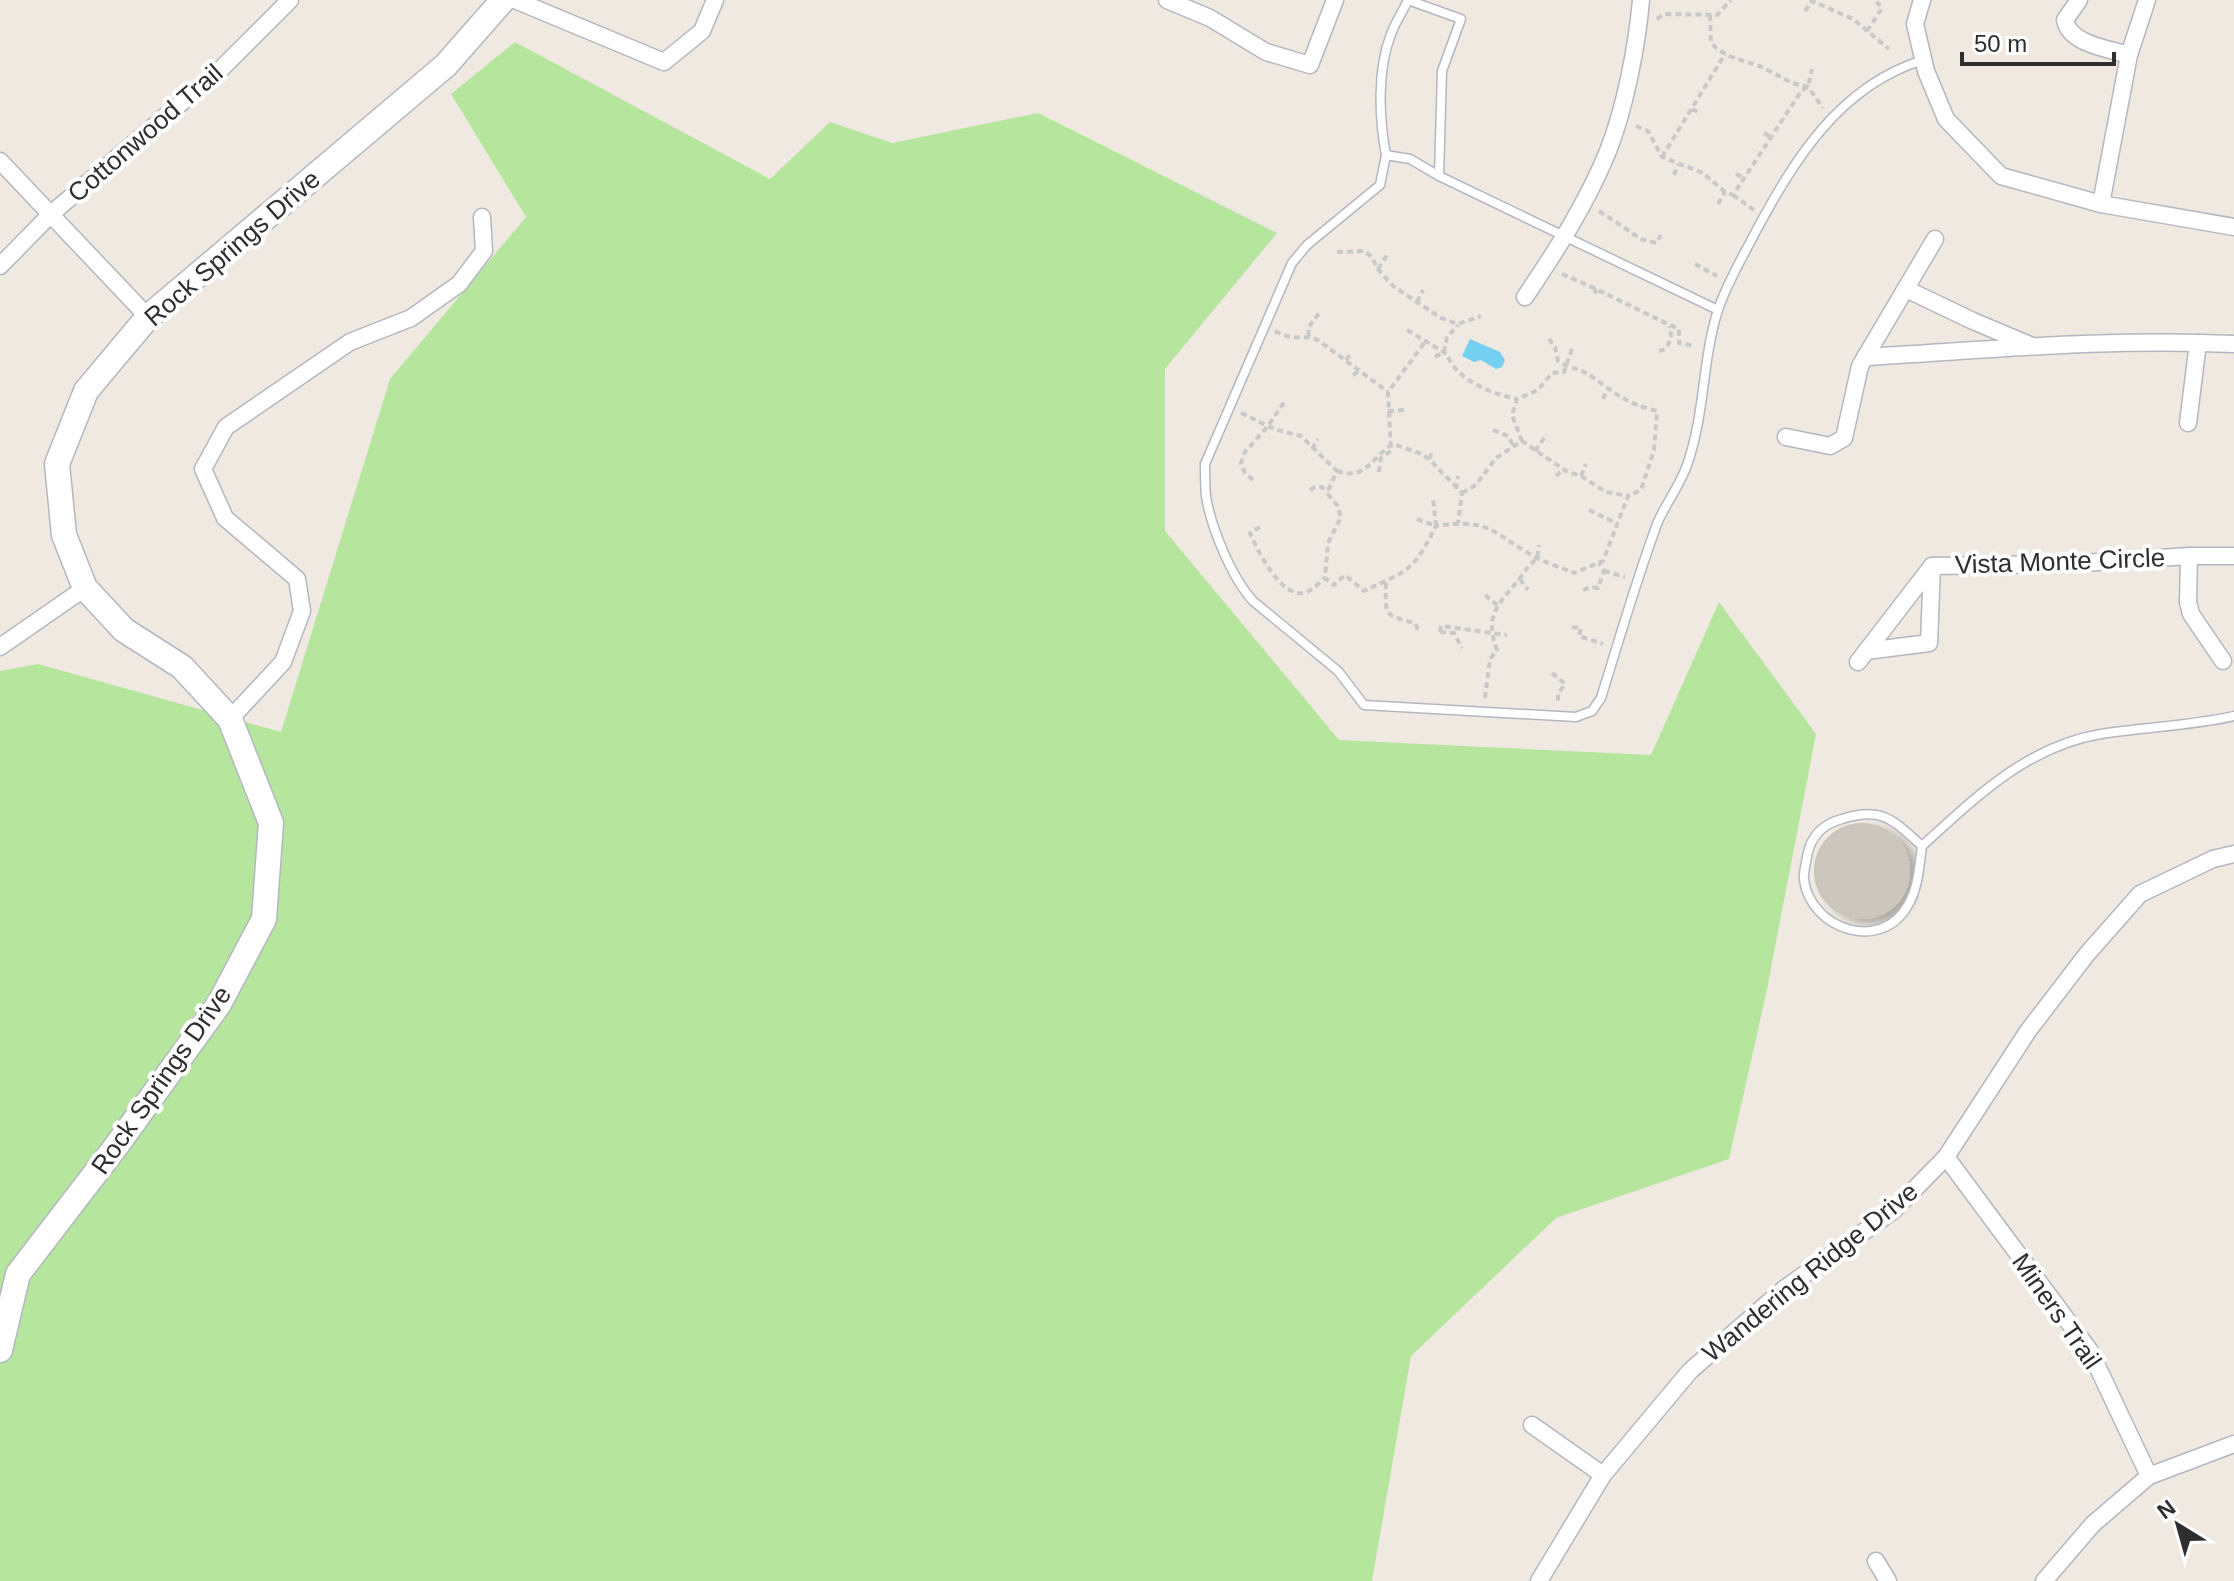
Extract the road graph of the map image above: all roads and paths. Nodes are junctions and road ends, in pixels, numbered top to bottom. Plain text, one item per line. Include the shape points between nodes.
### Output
1 (290, 0) edge
2 (503, 0) edge
3 (515, 0) edge
4 (715, 0) edge
5 (1167, 0) edge
6 (1335, 0) edge
7 (1641, 0) edge
8 (1731, 0) edge
9 (1811, 0) edge
10 (1875, 0) edge
11 (1922, 0) edge
12 (2079, 0) edge
13 (2147, 0) edge
14 (1882, 8) junction
15 (1889, 8) dead end
16 (1805, 11) dead end
17 (1710, 15) junction
18 (1657, 19) dead end
19 (1867, 31) junction
20 (1889, 49) dead end
21 (1725, 53) junction
22 (2129, 55) junction
23 (1744, 59) junction
24 (1923, 60) junction
25 (1741, 66) dead end
26 (1812, 69) dead end
27 (1808, 87) junction
28 (1795, 102) junction
29 (1787, 105) dead end
30 (1821, 106) dead end
31 (1692, 109) junction
32 (1700, 113) dead end
33 (1636, 126) dead end
34 (1764, 133) dead end
35 (1772, 138) junction
36 (1386, 155) junction
37 (1662, 157) junction
38 (0, 161) edge
39 (1678, 164) junction
40 (1736, 174) dead end
41 (1674, 175) dead end
42 (1439, 176) junction
43 (1744, 178) junction
44 (1725, 192) junction
45 (1733, 195) junction
46 (1718, 204) dead end
47 (2101, 204) junction
48 (1597, 210) dead end
49 (51, 214) junction
50 (482, 217) dead end
51 (1764, 217) junction
52 (2234, 227) edge
53 (1661, 235) dead end
54 (1565, 237) junction
55 (1935, 239) dead end
56 (1337, 252) dead end
57 (1387, 255) dead end
58 (1695, 264) dead end
59 (0, 266) edge
60 (1545, 266) junction
61 (1378, 269) junction
62 (1729, 282) junction
63 (1594, 288) junction
64 (1906, 289) junction
65 (1423, 290) dead end
66 (1597, 295) dead end
67 (1525, 297) dead end
68 (1417, 302) junction
69 (1718, 310) junction
70 (1320, 312) dead end
71 (1481, 316) dead end
72 (148, 317) junction
73 (1458, 324) junction
74 (1668, 324) junction
75 (1266, 326) junction
76 (1407, 330) dead end
77 (1309, 336) junction
78 (1549, 339) dead end
79 (1425, 342) junction
80 (2198, 343) junction
81 (1324, 344) junction
82 (2234, 344) edge
83 (1573, 346) dead end
84 (2036, 347) junction
85 (1320, 349) dead end
86 (1710, 350) junction
87 (1659, 351) dead end
88 (1352, 352) dead end
89 (1444, 352) junction
90 (1435, 357) dead end
91 (1865, 357) junction
92 (1346, 360) junction
93 (1565, 366) junction
94 (1360, 370) junction
95 (1353, 375) dead end
96 (1607, 390) junction
97 (1388, 392) junction
98 (1517, 399) junction
99 (1603, 399) dead end
100 (1285, 401) dead end
101 (1230, 408) junction
102 (1405, 410) dead end
103 (1388, 411) junction
104 (2188, 423) dead end
105 (1268, 426) junction
106 (1493, 430) dead end
107 (1547, 434) dead end
108 (1786, 437) dead end
109 (1318, 439) dead end
110 (1522, 441) junction
111 (1391, 445) junction
112 (1513, 445) junction
113 (1312, 449) junction
114 (1433, 450) dead end
115 (1535, 451) junction
116 (1429, 459) junction
117 (1586, 464) dead end
118 (1563, 470) junction
119 (1337, 471) junction
120 (1379, 472) dead end
121 (1458, 476) dead end
122 (1556, 476) dead end
123 (1581, 476) junction
124 (1253, 480) dead end
125 (1456, 489) junction
126 (1310, 490) dead end
127 (1327, 493) junction
128 (1462, 493) junction
129 (1628, 496) junction
130 (1433, 498) dead end
131 (1589, 510) dead end
132 (1417, 519) dead end
133 (1458, 523) junction
134 (1616, 523) junction
135 (1436, 526) junction
136 (1260, 527) dead end
137 (1539, 545) dead end
138 (2189, 556) junction
139 (2234, 556) edge
140 (1537, 559) junction
141 (1599, 563) junction
142 (1932, 566) junction
143 (1604, 571) junction
144 (1325, 578) junction
145 (1520, 579) junction
146 (1638, 581) junction
147 (1386, 583) junction
148 (85, 588) junction
149 (1528, 590) dead end
150 (1583, 590) dead end
151 (1485, 595) dead end
152 (1498, 606) junction
153 (1572, 627) dead end
154 (1418, 630) dead end
155 (1492, 633) junction
156 (1507, 635) dead end
157 (0, 647) edge
158 (1462, 648) dead end
159 (1616, 648) junction
160 (2223, 661) dead end
161 (1552, 673) dead end
162 (1487, 688) dead end
163 (1558, 716) junction
164 (2234, 716) edge
165 (230, 719) junction
166 (1922, 846) junction
167 (2234, 854) edge
168 (1946, 1157) junction
169 (0, 1350) edge
170 (1532, 1425) dead end
171 (2234, 1444) edge
172 (1603, 1475) junction
173 (2149, 1476) junction
174 (1876, 1561) dead end
175 (1539, 1581) edge
176 (1888, 1581) edge
177 (2044, 1581) edge

1 - 49 street, Cottonwood Trail via 222,68
2 - 72 street, Rock Springs Drive via 446,65
3 - 4 street via 664,62 702,31
5 - 6 street via 1210,18 1266,52 1310,65
7 - 54 street via 1630,74 1608,150
8 - 17 path via 1717,15
9 - 16 path
9 - 19 path
10 - 14 path
11 - 24 street via 1915,24
12 - 22 street via 2065,20 2077,38
13 - 22 street
14 - 15 path
14 - 19 path
17 - 18 path via 1664,14
17 - 21 path via 1711,42
19 - 20 path
21 - 23 path
21 - 31 path
22 - 47 street
23 - 25 path
23 - 27 path
24 - 47 street via 1946,119 2001,176
24 - 51 lane via 1878,80 1841,106 1819,130
26 - 27 path
27 - 28 path
27 - 30 path
28 - 29 path
28 - 35 path
31 - 32 path
31 - 37 path
33 - 37 path via 1648,131
34 - 35 path
35 - 43 path
36 - 42 lane via 1410,159
36 - 42 lane via 1381,131 1383,70 1390,36 1408,0 1461,19 1442,71
36 - 75 lane via 1380,185 1292,263
37 - 39 path
38 - 49 street
39 - 41 path
39 - 44 path via 1703,173
40 - 43 path
42 - 54 lane
43 - 45 path
44 - 45 path
44 - 46 path
45 - 51 path
47 - 52 street
48 - 53 path via 1641,239 1656,243
49 - 59 street, Cottonwood Trail
49 - 72 street
50 - 165 street via 484,251 459,284 411,318 350,342 226,427 203,469 225,518 297,579 302,611 283,662
51 - 62 lane
54 - 60 street
54 - 69 lane
55 - 64 street
56 - 61 path via 1364,251
57 - 61 path
58 - 62 path
60 - 63 path
60 - 67 street
61 - 68 path
62 - 69 lane
63 - 66 path
63 - 74 path
64 - 84 street
64 - 91 street
65 - 68 path
68 - 73 path
69 - 86 lane
70 - 77 path via 1308,328
71 - 73 path
72 - 148 street, Rock Springs Drive via 86,391 57,464 64,535
73 - 89 path via 1447,337
74 - 86 path via 1679,329 1679,343
74 - 87 path via 1670,340
75 - 77 path via 1290,339
75 - 101 lane
76 - 79 path
77 - 81 path
78 - 93 path
79 - 89 path
79 - 97 path
80 - 82 street
80 - 84 street
80 - 104 street
81 - 85 path
81 - 92 path
83 - 93 path
84 - 91 street
86 - 146 lane via 1687,466 1658,521
88 - 92 path
89 - 90 path
89 - 98 path via 1472,383
91 - 108 street via 1844,438 1830,446
92 - 94 path
93 - 96 path via 1593,377
93 - 98 path via 1538,390
94 - 95 path
94 - 97 path
96 - 99 path
96 - 129 path via 1634,406 1657,411 1645,480
97 - 103 path
98 - 110 path via 1512,415
100 - 105 path
101 - 105 path
101 - 163 lane via 1205,464 1206,496 1242,589 1253,601 1338,671 1364,705
102 - 103 path
103 - 111 path
105 - 113 path via 1301,436
105 - 124 path via 1241,463
106 - 112 path via 1508,436
107 - 115 path
109 - 113 path
110 - 112 path
110 - 115 path
111 - 116 path
111 - 119 path via 1367,469 1348,475
111 - 120 path
112 - 128 path
113 - 119 path
114 - 116 path
115 - 118 path
116 - 125 path
117 - 123 path
118 - 122 path
118 - 123 path
119 - 127 path
121 - 125 path
123 - 129 path via 1606,492
125 - 128 path
126 - 127 path via 1322,487
127 - 144 path via 1341,517 1328,543
128 - 133 path
129 - 134 path
130 - 135 path
131 - 134 path
132 - 135 path
133 - 135 path
133 - 140 path via 1488,526
134 - 141 path
135 - 147 path via 1415,562
136 - 144 path via 1250,533 1285,587 1294,594 1306,593
137 - 140 path
138 - 139 street, Vista Monte Circle
138 - 142 street, Vista Monte Circle
138 - 160 street, Vista Monte Circle via 2191,614
140 - 141 path via 1574,573
140 - 145 path
141 - 143 path
142 - 142 street, Vista Monte Circle via 1862,656 1929,643
143 - 146 path
143 - 150 path via 1598,588
144 - 147 path via 1334,585 1345,575 1364,591
145 - 149 path
145 - 152 path
146 - 159 lane
147 - 154 path via 1389,614 1415,623
148 - 157 street
148 - 165 street, Rock Springs Drive via 124,630 182,667
151 - 152 path
152 - 155 path
153 - 159 path via 1581,628 1579,636
155 - 156 path
155 - 158 path via 1441,626 1440,632 1454,633
155 - 162 path via 1497,650 1490,659
159 - 163 lane via 1592,711
161 - 163 path via 1565,684 1558,694
164 - 166 lane via 2099,734 2060,745 1979,793
165 - 169 street, Rock Springs Drive via 271,823 264,919 219,1004 18,1274
166 - 166 lane via 1887,816 1861,813 1827,823 1810,842 1803,879 1812,906 1842,929 1864,933 1890,924 1907,908 1917,886
167 - 168 street, Wandering Ridge Drive via 2140,894 2028,1031
168 - 172 street, Wandering Ridge Drive via 1894,1210 1784,1289 1690,1371
168 - 173 street, Miners Trail via 2090,1351
170 - 172 street
171 - 173 street
172 - 175 street, Wandering Ridge Drive
173 - 177 street via 2093,1524
174 - 176 street

